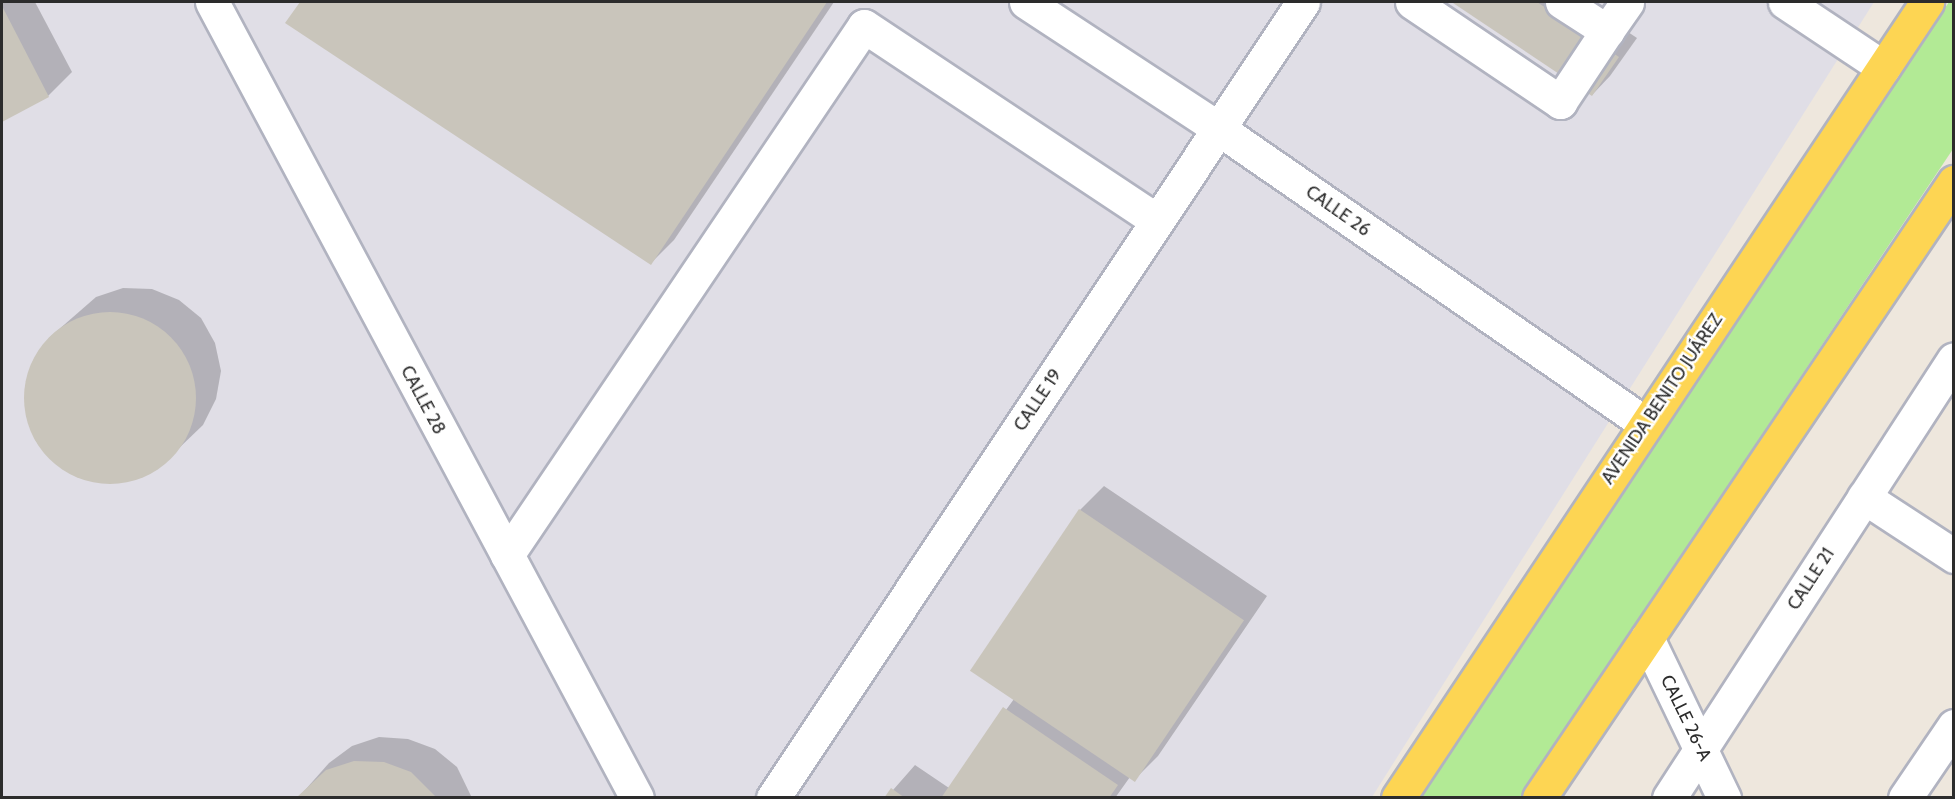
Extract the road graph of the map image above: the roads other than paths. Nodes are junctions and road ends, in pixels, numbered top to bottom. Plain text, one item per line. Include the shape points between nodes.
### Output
1 (212, 2) edge
2 (1026, 2) edge
3 (1303, 2) edge
4 (1412, 2) edge
5 (1562, 2) edge
6 (1627, 2) edge
7 (1785, 2) edge
8 (1927, 2) edge
9 (1607, 31) junction
10 (1883, 67) junction
11 (1219, 129) junction
12 (1953, 182) edge
13 (1157, 221) junction
14 (1953, 359) edge
15 (1646, 424) junction
16 (1864, 497) junction
17 (507, 555) junction
18 (1953, 556) edge
19 (1647, 638) junction
20 (1953, 726) edge
21 (1701, 750) junction
22 (637, 798) edge
23 (773, 798) edge
24 (1398, 798) edge
25 (1539, 798) edge
26 (1669, 798) edge
27 (1724, 798) edge
28 (1905, 798) edge

1 - 17 street, CALLE 28
2 - 11 street, CALLE 26
3 - 11 street, CALLE 19
4 - 9 street via 1560,102
5 - 9 street
6 - 9 street
7 - 10 street
8 - 10 main road, AVENIDA BENITO JUÁREZ
10 - 15 main road, AVENIDA BENITO JUÁREZ
11 - 13 street, CALLE 19
11 - 15 street, CALLE 26
12 - 19 main road
13 - 17 street via 864,26
13 - 23 street, CALLE 19
14 - 16 street, CALLE 21
15 - 24 main road, AVENIDA BENITO JUÁREZ
16 - 18 street
16 - 21 street, CALLE 21
17 - 22 street, CALLE 28
19 - 21 street, CALLE 26-A
19 - 25 main road
20 - 28 street
21 - 26 street, CALLE 21
21 - 27 street, CALLE 26-A

